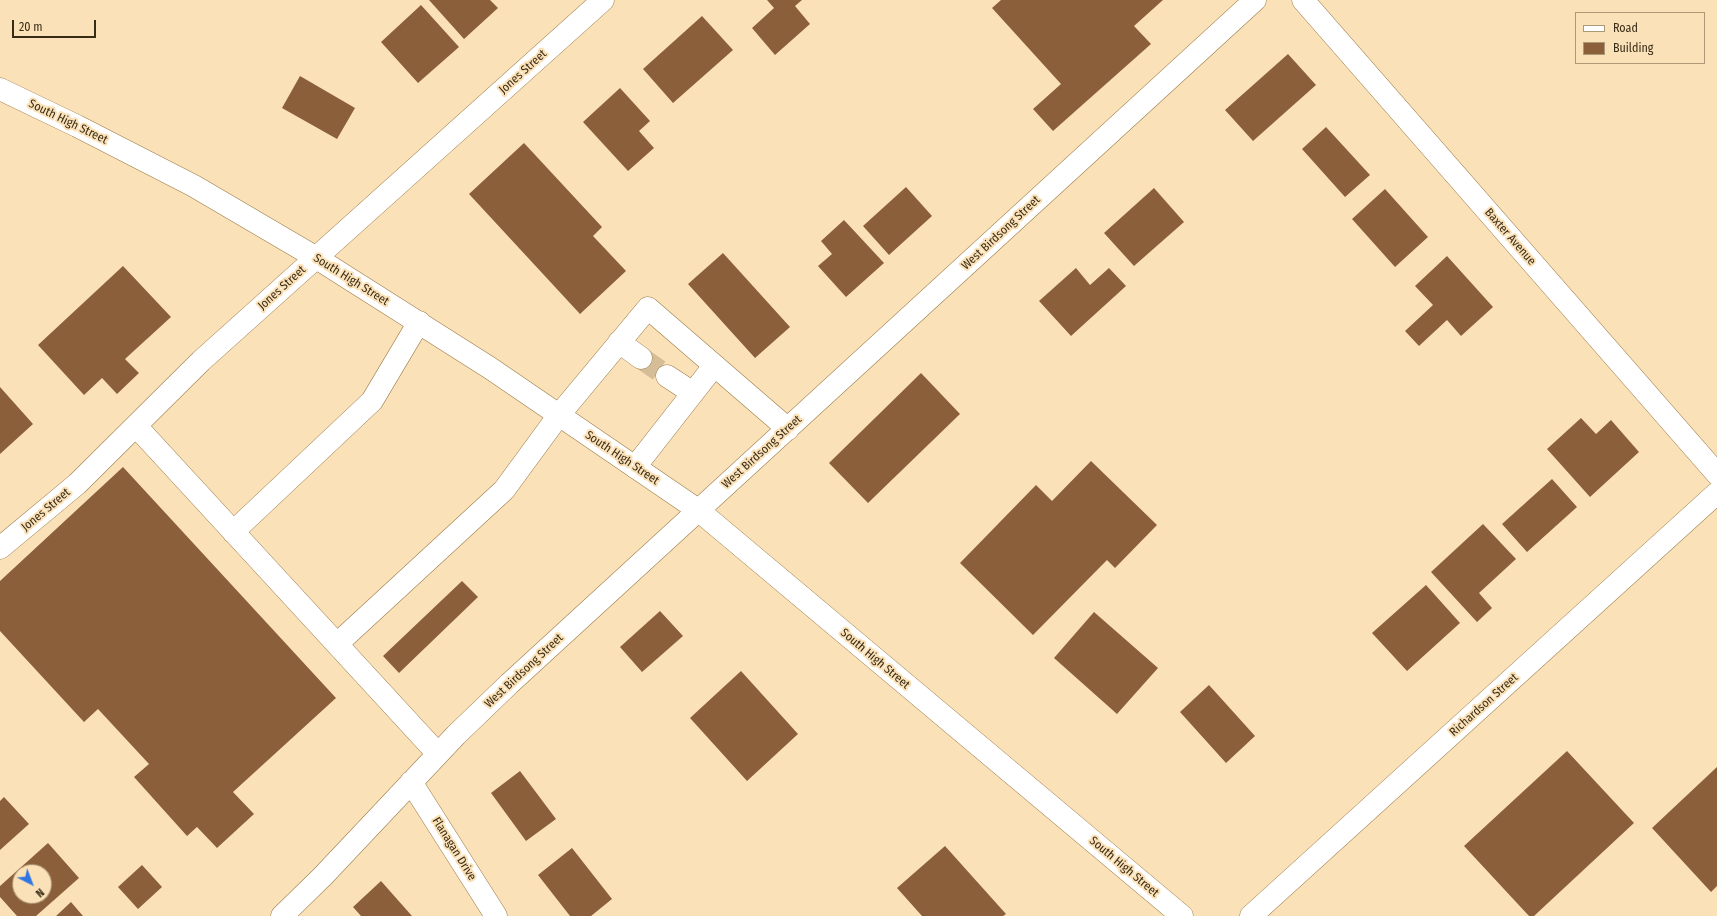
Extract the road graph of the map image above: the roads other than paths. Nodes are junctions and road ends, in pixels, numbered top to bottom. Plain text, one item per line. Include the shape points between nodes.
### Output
1 (603, 0) edge
2 (1255, 0) edge
3 (1304, 0) edge
4 (0, 90) edge
5 (315, 258) junction
6 (419, 322) junction
7 (619, 342) junction
8 (641, 358) tunnel mouth
9 (714, 366) junction
10 (667, 376) tunnel mouth
11 (693, 393) junction
12 (559, 415) junction
13 (136, 426) junction
14 (788, 429) junction
15 (635, 467) junction
16 (1717, 474) edge
17 (1717, 493) edge
18 (698, 510) junction
19 (233, 532) junction
20 (0, 548) edge
21 (337, 644) junction
22 (438, 754) junction
23 (411, 782) junction
24 (282, 916) edge
25 (496, 916) edge
26 (1182, 916) edge
27 (1251, 916) edge

1 - 5 street, Jones Street
2 - 14 street, West Birdsong Street
3 - 16 street, Baxter Avenue
4 - 5 street, South High Street via 194,186
5 - 6 street, South High Street
5 - 13 street, Jones Street via 201,361
6 - 12 street, South High Street
6 - 19 street via 372,401
7 - 8 street
7 - 9 street via 648,308
7 - 12 street
9 - 11 street
9 - 14 street
10 - 11 street
11 - 15 street
12 - 15 street, South High Street
12 - 21 street via 504,490
13 - 19 street
13 - 20 street, Jones Street via 77,484
14 - 18 street, West Birdsong Street
15 - 18 street, South High Street
17 - 27 street, Richardson Street
18 - 22 street, West Birdsong Street via 508,684
18 - 26 street, South High Street
19 - 21 street
21 - 22 street
22 - 23 street, West Birdsong Street
23 - 24 street, West Birdsong Street
23 - 25 street, Flanagan Drive

